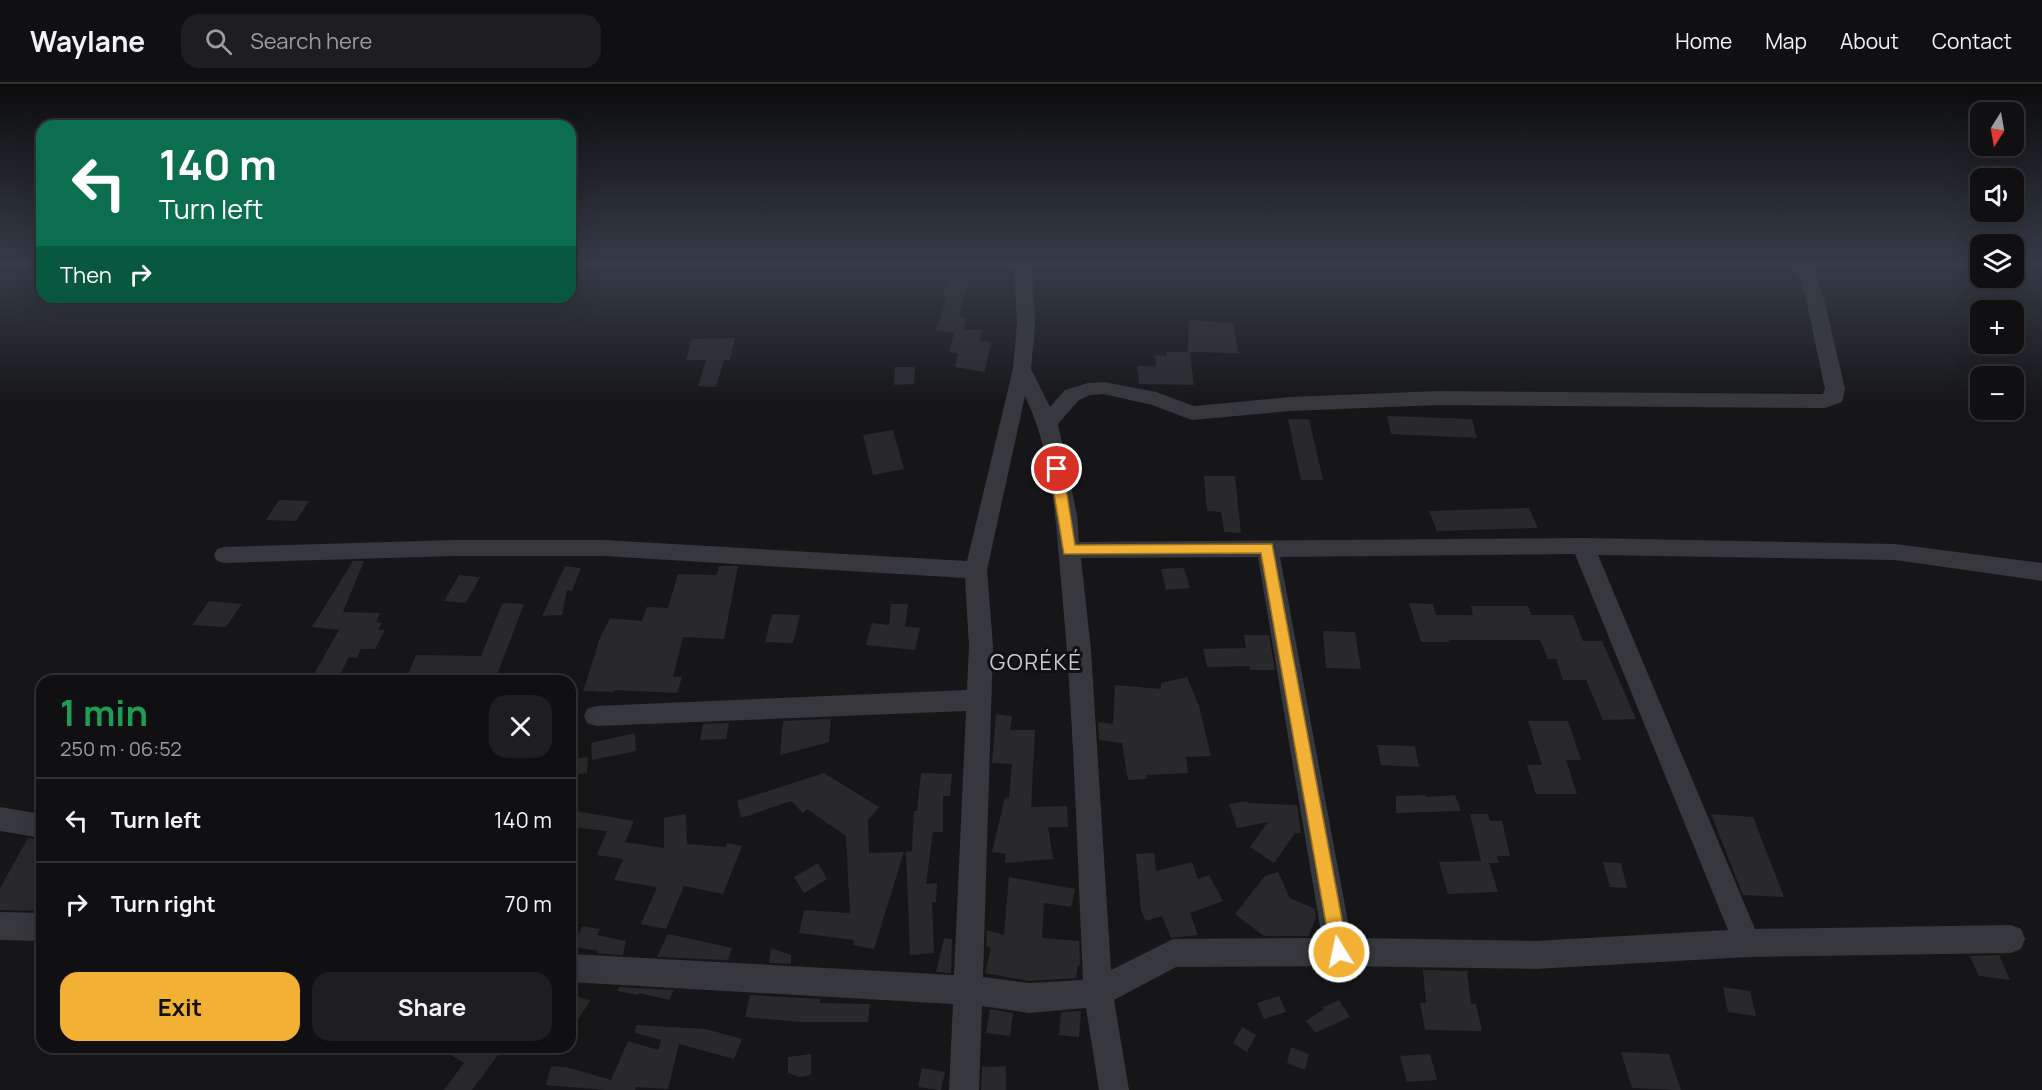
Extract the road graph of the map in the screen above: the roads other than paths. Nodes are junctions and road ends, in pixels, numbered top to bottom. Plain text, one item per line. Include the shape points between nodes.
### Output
1 (1025, 312) edge
2 (1818, 312) edge
3 (1022, 369) junction
4 (1047, 423) junction
5 (1583, 546) junction
6 (1267, 548) junction
7 (1069, 550) junction
8 (225, 555) dead end
9 (976, 570) junction
10 (2042, 572) edge
11 (978, 700) junction
12 (596, 716) dead end
13 (0, 819) edge
14 (36, 825) edge
15 (0, 926) edge
16 (36, 927) edge
17 (2011, 939) dead end
18 (1747, 943) junction
19 (1339, 952) junction
20 (576, 968) edge
21 (968, 990) junction
22 (1098, 993) junction
23 (964, 1090) edge
24 (1114, 1090) edge

1 - 3 street
2 - 4 street via 1835,389 1834,397 1825,401 1439,398 1192,412 1156,399 1104,388 1072,395
3 - 4 street
3 - 9 street
4 - 7 street
5 - 6 street
5 - 10 street via 1895,552
5 - 18 street
6 - 7 street
6 - 19 street
7 - 22 street via 1082,697
8 - 9 street via 603,548
9 - 11 street via 981,646
11 - 12 street
11 - 21 street
13 - 14 street
15 - 16 street
17 - 18 street
18 - 19 street via 1535,955
19 - 22 street via 1173,953
20 - 21 street
21 - 22 street via 1029,998
21 - 23 street
22 - 24 street

